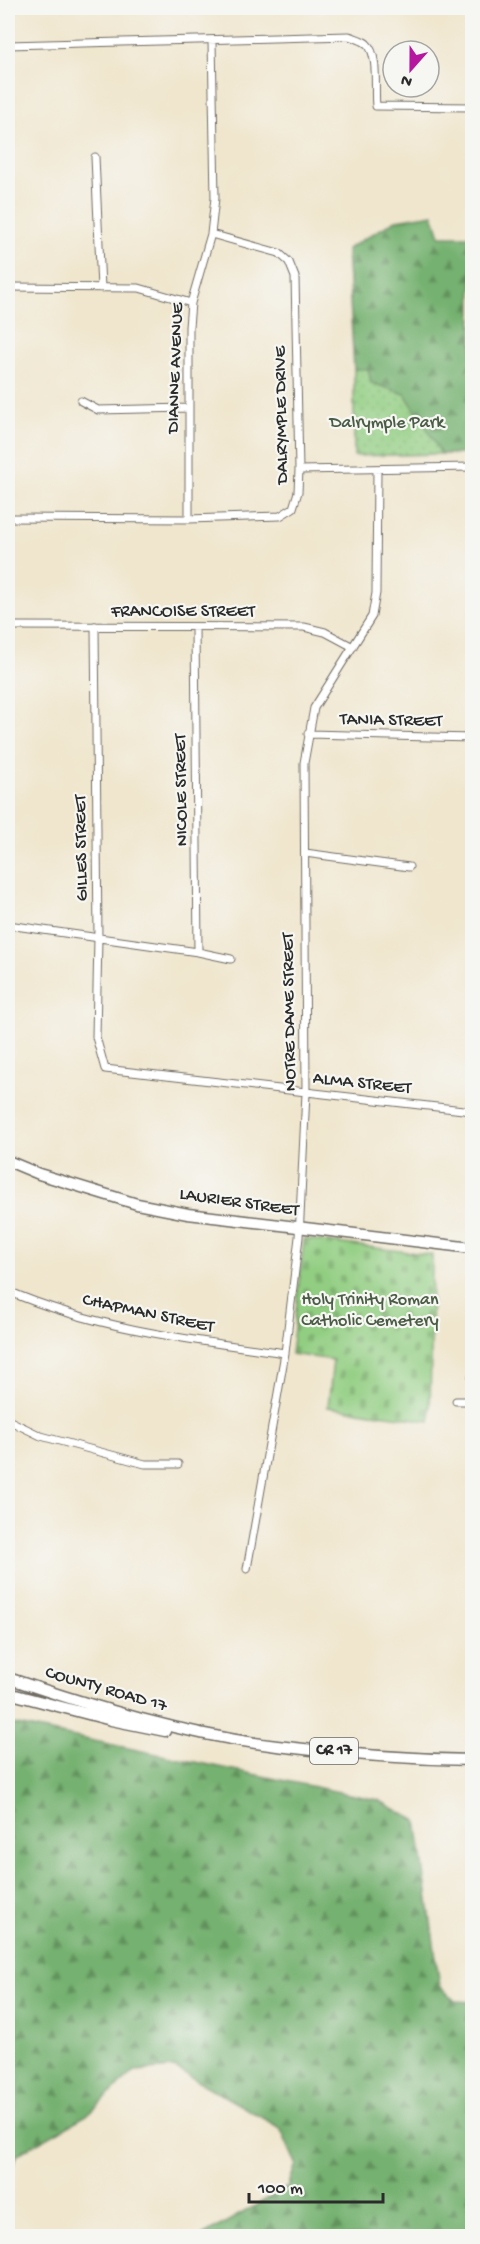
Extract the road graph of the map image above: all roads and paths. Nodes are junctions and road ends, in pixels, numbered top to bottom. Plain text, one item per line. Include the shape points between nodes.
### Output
1 (212, 41) junction
2 (8, 45) edge
3 (472, 107) edge
4 (95, 158) dead end
5 (211, 234) junction
6 (8, 287) edge
7 (101, 288) junction
8 (191, 303) junction
9 (81, 401) dead end
10 (188, 408) junction
11 (472, 467) edge
12 (377, 469) junction
13 (299, 471) junction
14 (8, 518) edge
15 (189, 519) junction
16 (8, 626) edge
17 (95, 626) junction
18 (195, 627) junction
19 (353, 647) junction
20 (308, 734) junction
21 (472, 738) edge
22 (305, 853) junction
23 (409, 867) dead end
24 (8, 925) edge
25 (98, 938) junction
26 (198, 952) junction
27 (231, 959) dead end
28 (105, 1068) joint
29 (306, 1093) junction
30 (472, 1111) edge
31 (8, 1161) edge
32 (299, 1228) junction
33 (472, 1248) edge
34 (8, 1291) edge
35 (285, 1353) junction
36 (472, 1377) edge
37 (456, 1401) dead end
38 (472, 1401) edge
39 (8, 1420) edge
40 (178, 1464) dead end
41 (247, 1569) dead end
42 (8, 1678) edge
43 (8, 1693) edge
44 (197, 1732) junction
45 (472, 1760) edge

1 - 2 street
1 - 3 street via 349,36 367,43 375,56 376,106
1 - 5 street, DIANNE AVENUE via 215,198
4 - 7 street
5 - 8 street, DIANNE AVENUE
5 - 13 street, DALRYMPLE DRIVE via 279,253 289,262 295,278
6 - 7 street
7 - 8 street via 139,288
8 - 10 street, DIANNE AVENUE
9 - 10 street via 98,410
10 - 15 street, DIANNE AVENUE
11 - 12 street
12 - 13 street
12 - 19 street, NOTRE DAME STREET via 376,593 372,616
13 - 15 street, DALRYMPLE DRIVE via 293,508 280,516
14 - 15 street, DALRYMPLE DRIVE
16 - 17 street, FRANCOISE STREET
17 - 18 street, FRANCOISE STREET
17 - 25 street, GILLES STREET
18 - 19 street, FRANCOISE STREET via 304,627 325,632
18 - 26 street, NICOLE STREET
19 - 20 street, NOTRE DAME STREET via 314,708
20 - 21 street, TANIA STREET
20 - 22 street, NOTRE DAME STREET via 304,763
22 - 23 street
22 - 29 street, NOTRE DAME STREET
24 - 25 street
25 - 26 street
25 - 28 street, GILLES STREET via 96,1037
26 - 27 street
28 - 29 street, ALMA STREET
29 - 30 street, ALMA STREET
29 - 32 street, NOTRE DAME STREET
31 - 32 main road, LAURIER STREET via 137,1204
32 - 33 main road, LAURIER STREET
32 - 35 street, NOTRE DAME STREET
34 - 35 street, CHAPMAN STREET via 96,1321 180,1339
35 - 41 street, NOTRE DAME STREET
36 - 38 street
37 - 38 street
39 - 40 street via 41,1436 145,1464
42 - 44 main road, COUNTY ROAD 17 / CR 17
43 - 44 main road, COUNTY ROAD 17 / CR 17 via 111,1720 165,1731
44 - 45 main road, COUNTY ROAD 17 / CR 17 via 276,1746

